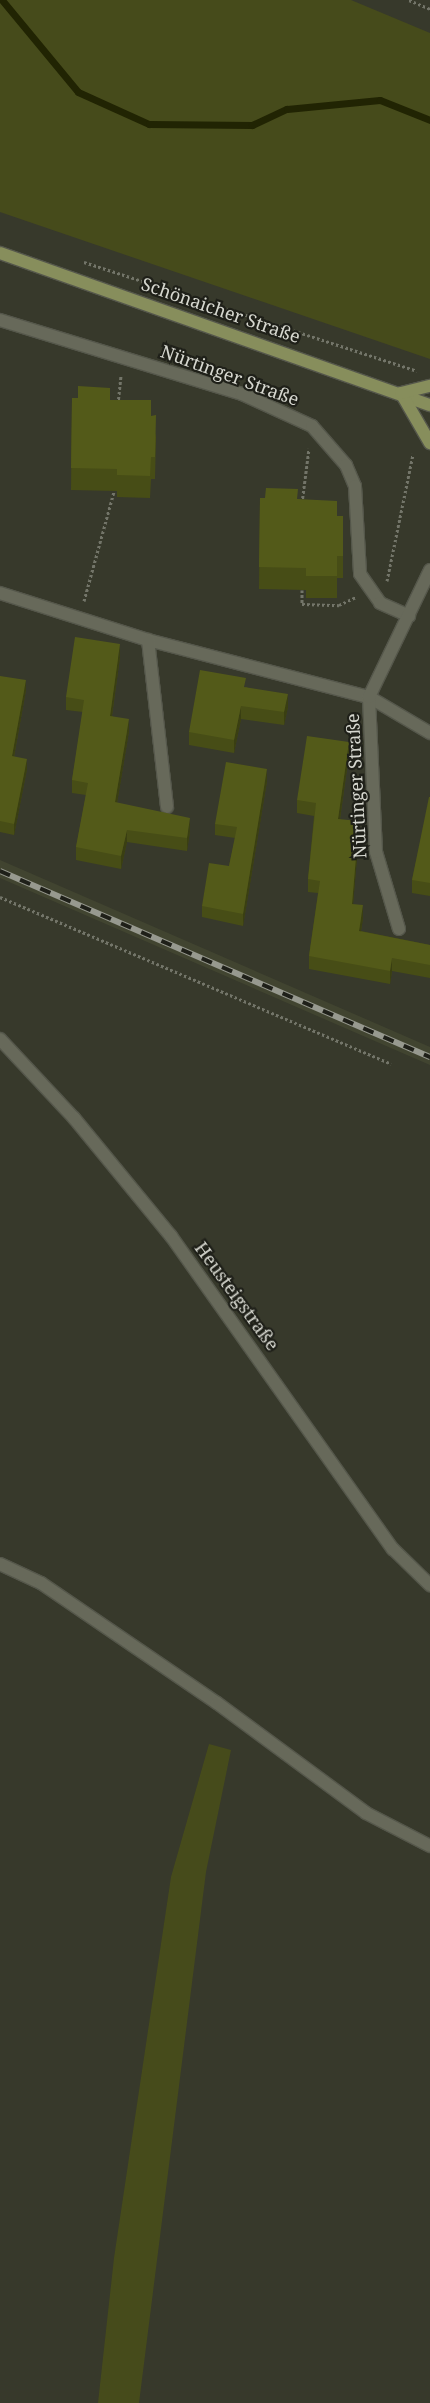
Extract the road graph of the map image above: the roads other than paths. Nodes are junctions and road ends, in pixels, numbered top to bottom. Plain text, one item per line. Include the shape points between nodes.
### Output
1 (0, 253) edge
2 (0, 320) edge
3 (430, 386) edge
4 (401, 393) junction
5 (430, 405) edge
6 (430, 444) edge
7 (430, 570) edge
8 (0, 593) edge
9 (410, 616) junction
10 (148, 640) junction
11 (369, 697) junction
12 (430, 733) edge
13 (167, 807) dead end
14 (399, 929) dead end
15 (0, 1039) edge
16 (0, 1564) edge
17 (430, 1585) edge
18 (430, 1846) edge

1 - 4 main road, Schönaicher Straße
2 - 9 street, Nürtinger Straße via 123,355 281,408 312,426 346,464 355,486 360,574 380,604
3 - 4 main road
4 - 5 main road, Schönaicher Straße
4 - 6 main road
7 - 9 street, Nürtinger Straße
8 - 10 street, Nürtinger Straße
9 - 11 street, Nürtinger Straße
10 - 11 street, Nürtinger Straße
10 - 13 street
11 - 12 street, Nürtinger Straße
11 - 14 street, Nürtinger Straße via 376,852
15 - 17 street, Heusteigstraße via 74,1118 171,1236 393,1550
16 - 18 street via 42,1584 201,1692 366,1813

